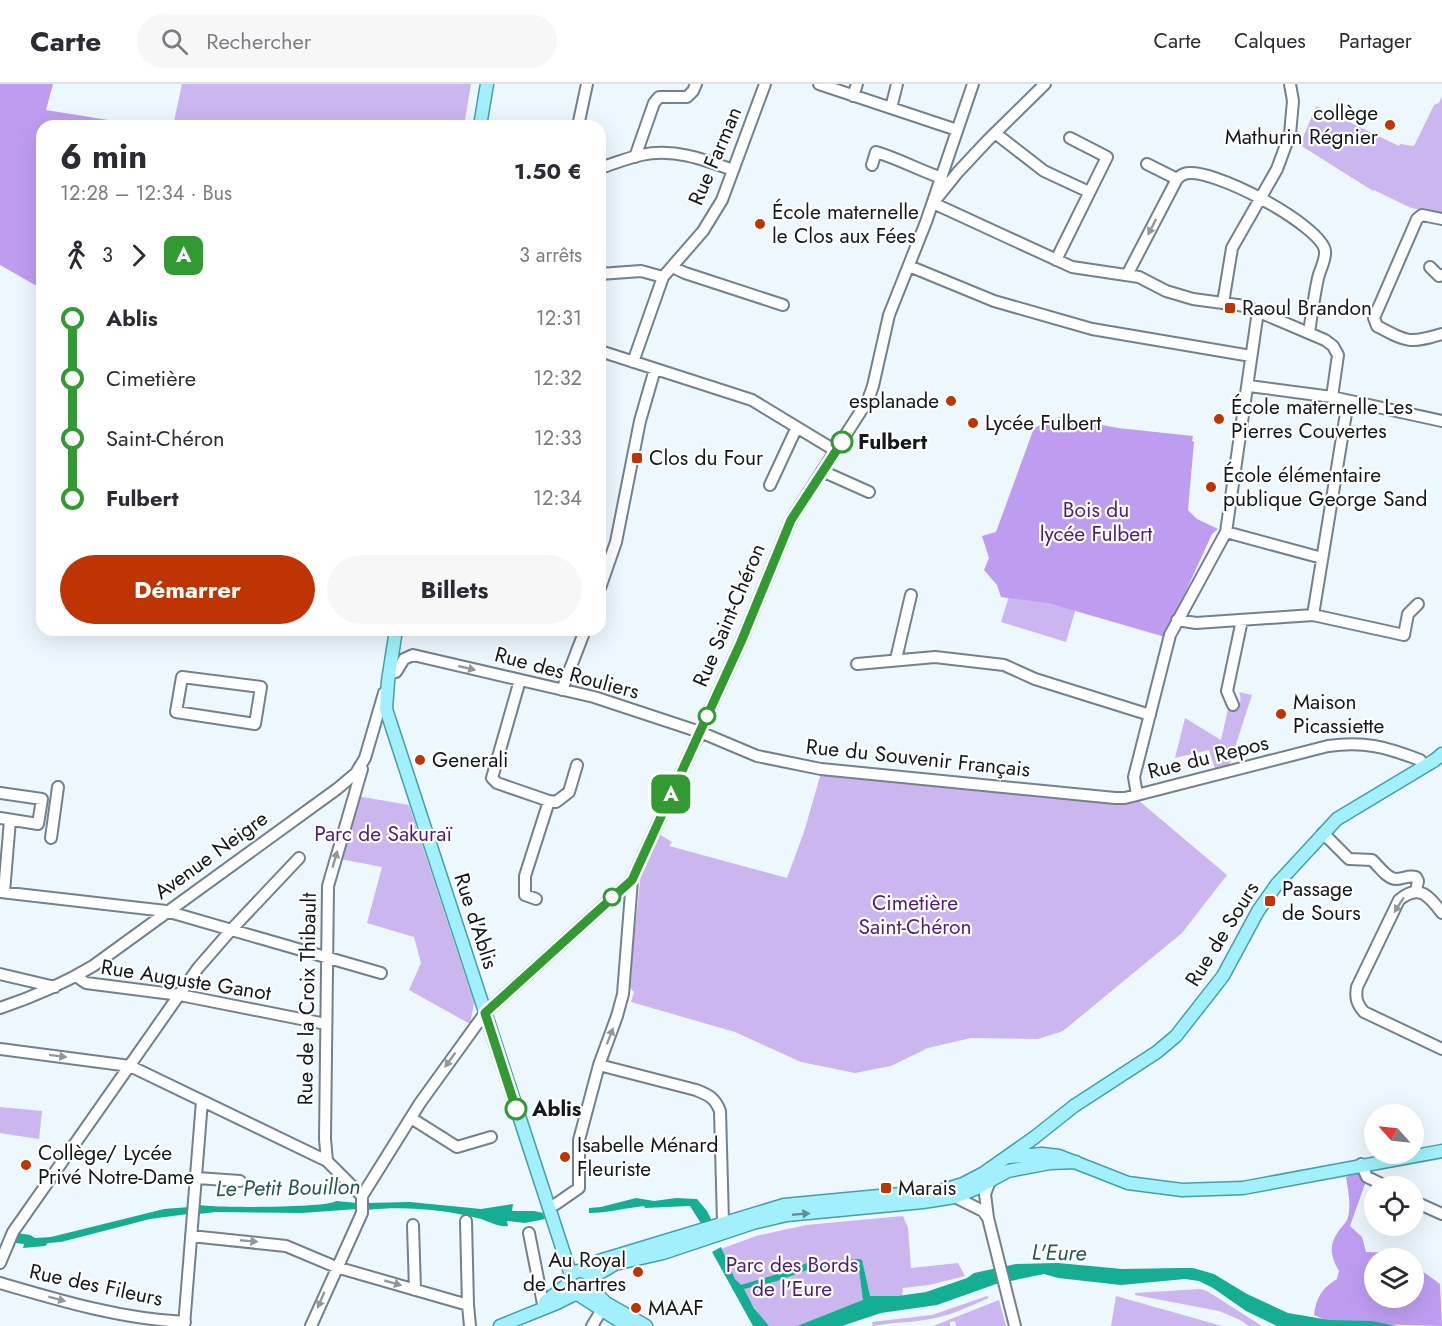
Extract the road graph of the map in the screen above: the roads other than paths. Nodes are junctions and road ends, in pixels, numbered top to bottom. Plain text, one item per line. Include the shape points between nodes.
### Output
1 (488, 84) edge
2 (494, 84) edge
3 (587, 84) edge
4 (696, 84) edge
5 (765, 84) edge
6 (819, 84) edge
7 (857, 84) edge
8 (897, 84) edge
9 (973, 84) edge
10 (1046, 84) edge
11 (1290, 84) edge
12 (853, 96) junction
13 (891, 108) junction
14 (481, 120) edge
15 (487, 120) edge
16 (579, 120) edge
17 (957, 130) junction
18 (995, 133) junction
19 (1070, 138) dead end
20 (635, 157) junction
21 (1147, 164) dead end
22 (872, 165) dead end
23 (606, 166) edge
24 (733, 170) junction
25 (958, 172) junction
26 (942, 176) junction
27 (1177, 179) junction
28 (1089, 192) junction
29 (1261, 198) junction
30 (933, 202) junction
31 (1442, 219) edge
32 (1056, 260) junction
33 (909, 266) junction
34 (672, 267) junction
35 (1430, 267) dead end
36 (606, 274) edge
37 (1127, 275) junction
38 (1442, 275) edge
39 (663, 277) junction
40 (1223, 303) junction
41 (783, 305) dead end
42 (1258, 311) junction
43 (1310, 332) junction
44 (1442, 334) edge
45 (606, 353) edge
46 (1251, 356) junction
47 (633, 362) junction
48 (655, 369) junction
49 (1249, 386) junction
50 (1332, 398) junction
51 (1348, 401) junction
52 (1442, 421) edge
53 (796, 429) junction
54 (836, 451) junction
55 (822, 471) junction
56 (770, 485) dead end
57 (869, 492) dead end
58 (1226, 532) junction
59 (1322, 558) junction
60 (606, 571) edge
61 (911, 595) dead end
62 (1418, 604) dead end
63 (1313, 615) junction
64 (1176, 620) junction
65 (1242, 620) junction
66 (396, 636) edge
67 (401, 636) edge
68 (583, 636) edge
69 (896, 659) junction
70 (857, 663) dead end
71 (392, 680) junction
72 (520, 680) junction
73 (562, 690) junction
74 (177, 705) joint
75 (1233, 705) dead end
76 (385, 710) junction
77 (1150, 715) junction
78 (700, 732) junction
79 (365, 758) junction
80 (1436, 761) edge
81 (576, 765) dead end
82 (58, 787) dead end
83 (0, 793) edge
84 (1137, 795) junction
85 (549, 801) junction
86 (5, 819) edge
87 (1323, 833) junction
88 (51, 838) dead end
89 (299, 858) dead end
90 (632, 880) junction
91 (1416, 891) junction
92 (2, 892) edge
93 (536, 899) dead end
94 (166, 911) junction
95 (1442, 913) edge
96 (231, 930) junction
97 (327, 959) junction
98 (381, 973) dead end
99 (0, 974) edge
100 (76, 976) junction
101 (56, 987) junction
102 (180, 995) junction
103 (0, 1008) edge
104 (488, 1010) junction
105 (326, 1024) junction
106 (0, 1049) edge
107 (1442, 1049) edge
108 (599, 1065) junction
109 (130, 1066) junction
110 (202, 1101) junction
111 (411, 1118) junction
112 (491, 1137) dead end
113 (1035, 1137) junction
114 (1442, 1151) edge
115 (1042, 1154) junction
116 (1014, 1156) junction
117 (327, 1161) junction
118 (1076, 1162) junction
119 (1361, 1164) junction
120 (1008, 1171) junction
121 (1367, 1176) edge
122 (987, 1177) junction
123 (197, 1178) junction
124 (240, 1181) dead end
125 (963, 1184) junction
126 (980, 1192) junction
127 (955, 1197) junction
128 (362, 1202) junction
129 (556, 1204) junction
130 (1424, 1206) edge
131 (986, 1214) junction
132 (1442, 1214) edge
133 (466, 1221) dead end
134 (723, 1222) junction
135 (413, 1226) dead end
136 (529, 1233) dead end
137 (191, 1236) junction
138 (0, 1263) edge
139 (336, 1267) junction
140 (583, 1279) junction
141 (0, 1283) edge
142 (415, 1290) junction
143 (543, 1304) junction
144 (468, 1305) junction
145 (602, 1311) junction
146 (185, 1324) edge
147 (311, 1326) edge
148 (470, 1326) edge
149 (499, 1326) edge
150 (592, 1326) edge
151 (627, 1326) edge
152 (646, 1326) edge
153 (1015, 1326) edge

1 - 14 main road
2 - 15 main road
3 - 16 street
4 - 20 street via 687,98 659,97
5 - 24 street, Rue Farman
6 - 12 street
7 - 12 street
8 - 13 street
9 - 17 street, Rue Saint-Chéron
10 - 18 street
11 - 29 street via 1290,134
12 - 13 street
13 - 17 street
17 - 26 street, Rue Saint-Chéron
18 - 25 street
18 - 28 street via 1044,171
19 - 28 street via 1107,157
20 - 23 street
20 - 24 street via 691,155
21 - 27 street
22 - 26 street via 876,152
24 - 34 street, Rue Farman via 722,200 703,231
25 - 26 street
25 - 30 street
26 - 30 street, Rue Saint-Chéron
27 - 29 street via 1185,174 1199,174 1244,188
27 -> 37 street
28 - 32 street
29 - 40 street via 1232,248
29 - 43 street via 1322,243 1325,251
30 - 32 street
30 - 33 street, Rue Saint-Chéron
31 - 44 street via 1422,215 1417,219 1374,318 1377,326 1401,339 1420,341
32 - 37 street via 1072,267
33 - 46 street via 994,301 1092,329
33 - 54 street, Rue Saint-Chéron via 889,315 868,400
34 - 39 street, Rue Farman
34 - 41 street
35 - 38 street
36 - 39 street via 641,271
37 - 40 street via 1193,299
39 - 47 street
40 - 42 street
42 - 43 street
42 - 46 street
43 - 50 street via 1333,346 1338,355
45 - 47 street
46 - 49 street
47 - 48 street
48 - 53 street via 752,400
48 - 60 street
49 - 50 street
49 - 58 street
50 - 51 street
51 - 52 street
51 - 59 street
53 - 54 street
53 - 56 street
54 - 55 street, Rue Saint-Chéron
55 - 57 street
55 - 78 street, Rue Saint-Chéron via 791,520
58 - 59 street
58 - 64 street
59 - 63 street
61 - 69 street
62 - 63 street via 1408,614 1404,635
63 - 65 street
64 - 65 street
64 - 77 street
65 - 75 street via 1227,691
66 - 71 main road
67 - 71 main road
68 - 73 street
69 - 70 street
69 - 77 street via 934,657 1004,665 1035,679
71 -> 72 street, Rue des Rouliers via 404,659 413,655
71 - 76 main road, Rue d'Ablis
71 - 76 street, Avenue Neigre
72 - 73 street, Rue des Rouliers
72 - 85 street via 492,778
73 - 78 street, Rue des Rouliers
74 - 74 street via 176,712 255,724 261,687 182,677
76 - 79 street, Avenue Neigre
76 - 104 main road, Rue d'Ablis
76 - 104 main road, Rue d'Ablis via 398,725 417,777
77 - 84 street via 1134,777
78 - 84 street, Rue du Souvenir Français via 757,756 821,769 1115,798
78 - 90 street, Rue Saint-Chéron
79 - 94 street, Avenue Neigre via 356,773 337,789
97 -> 79 street, Rue de la Croix Thibault via 327,886
80 - 84 street, Rue du Repos via 1420,760 1371,744 1349,743
80 - 87 main road, Rue de Sours via 1337,819
81 - 85 street via 569,792 556,802
82 - 88 street
83 - 86 street via 42,799 38,824
85 - 93 street via 525,876 525,895
86 - 92 street via 8,833
87 - 91 street via 1349,859 1372,860 1395,879 1416,878
87 - 113 main road, Rue de Sours via 1277,884 1223,976 1176,1036
89 - 96 street
90 - 104 street
108 -> 90 street via 623,994
91 - 95 street via 1425,893
91 -> 107 street via 1399,900 1356,995 1364,1012
92 - 94 street
94 - 96 street
94 - 100 street, Avenue Neigre
96 - 97 street
96 - 102 street
97 - 98 street
97 - 105 street, Rue de la Croix Thibault
99 - 101 street
100 - 101 street, Avenue Neigre
100 - 102 street, Rue Auguste Ganot via 86,983
101 - 103 street, Avenue Neigre
102 - 105 street, Rue Auguste Ganot
102 - 109 street
104 -> 111 street
104 - 129 main road, Rue d'Ablis
104 - 140 main road, Rue d'Ablis via 558,1237
105 - 117 street, Rue de la Croix Thibault
106 -> 109 street
108 - 129 street via 579,1140 579,1188
108 - 134 street via 708,1094 715,1100 720,1111
109 - 110 street
109 - 138 street via 13,1232
110 - 117 street
110 - 123 street
111 - 112 street via 457,1147
111 - 128 street
113 - 115 main road
113 - 116 main road, Rue de Sours
114 - 119 main road
115 - 116 main road
115 - 118 main road
116 - 120 main road, Rue de Sours
116 - 122 main road
117 - 128 street
118 - 119 main road via 1128,1183 1182,1190 1242,1188
118 - 120 main road
119 - 121 street
120 - 122 main road
122 - 125 main road
122 - 126 main road
123 - 124 street
123 - 137 street
125 - 126 street
125 - 134 main road via 943,1190 784,1205
126 - 127 main road
126 - 131 street
127 - 131 street
140 -> 127 main road via 615,1264 787,1215
128 - 139 street
129 - 140 main road, Rue d'Ablis
130 - 132 street
131 - 153 street
133 - 144 street
134 - 140 main road via 599,1261
135 - 142 street
136 - 143 street
137 -> 139 street via 291,1248
137 - 146 street
139 -> 142 street
139 -> 147 street
140 - 143 main road
140 - 145 main road
140 - 149 main road via 557,1303
140 - 152 main road via 606,1303
141 -> 146 street, Rue des Fileurs via 104,1311
142 - 144 street
143 - 149 main road
144 - 148 street
145 - 150 street
145 - 151 main road

